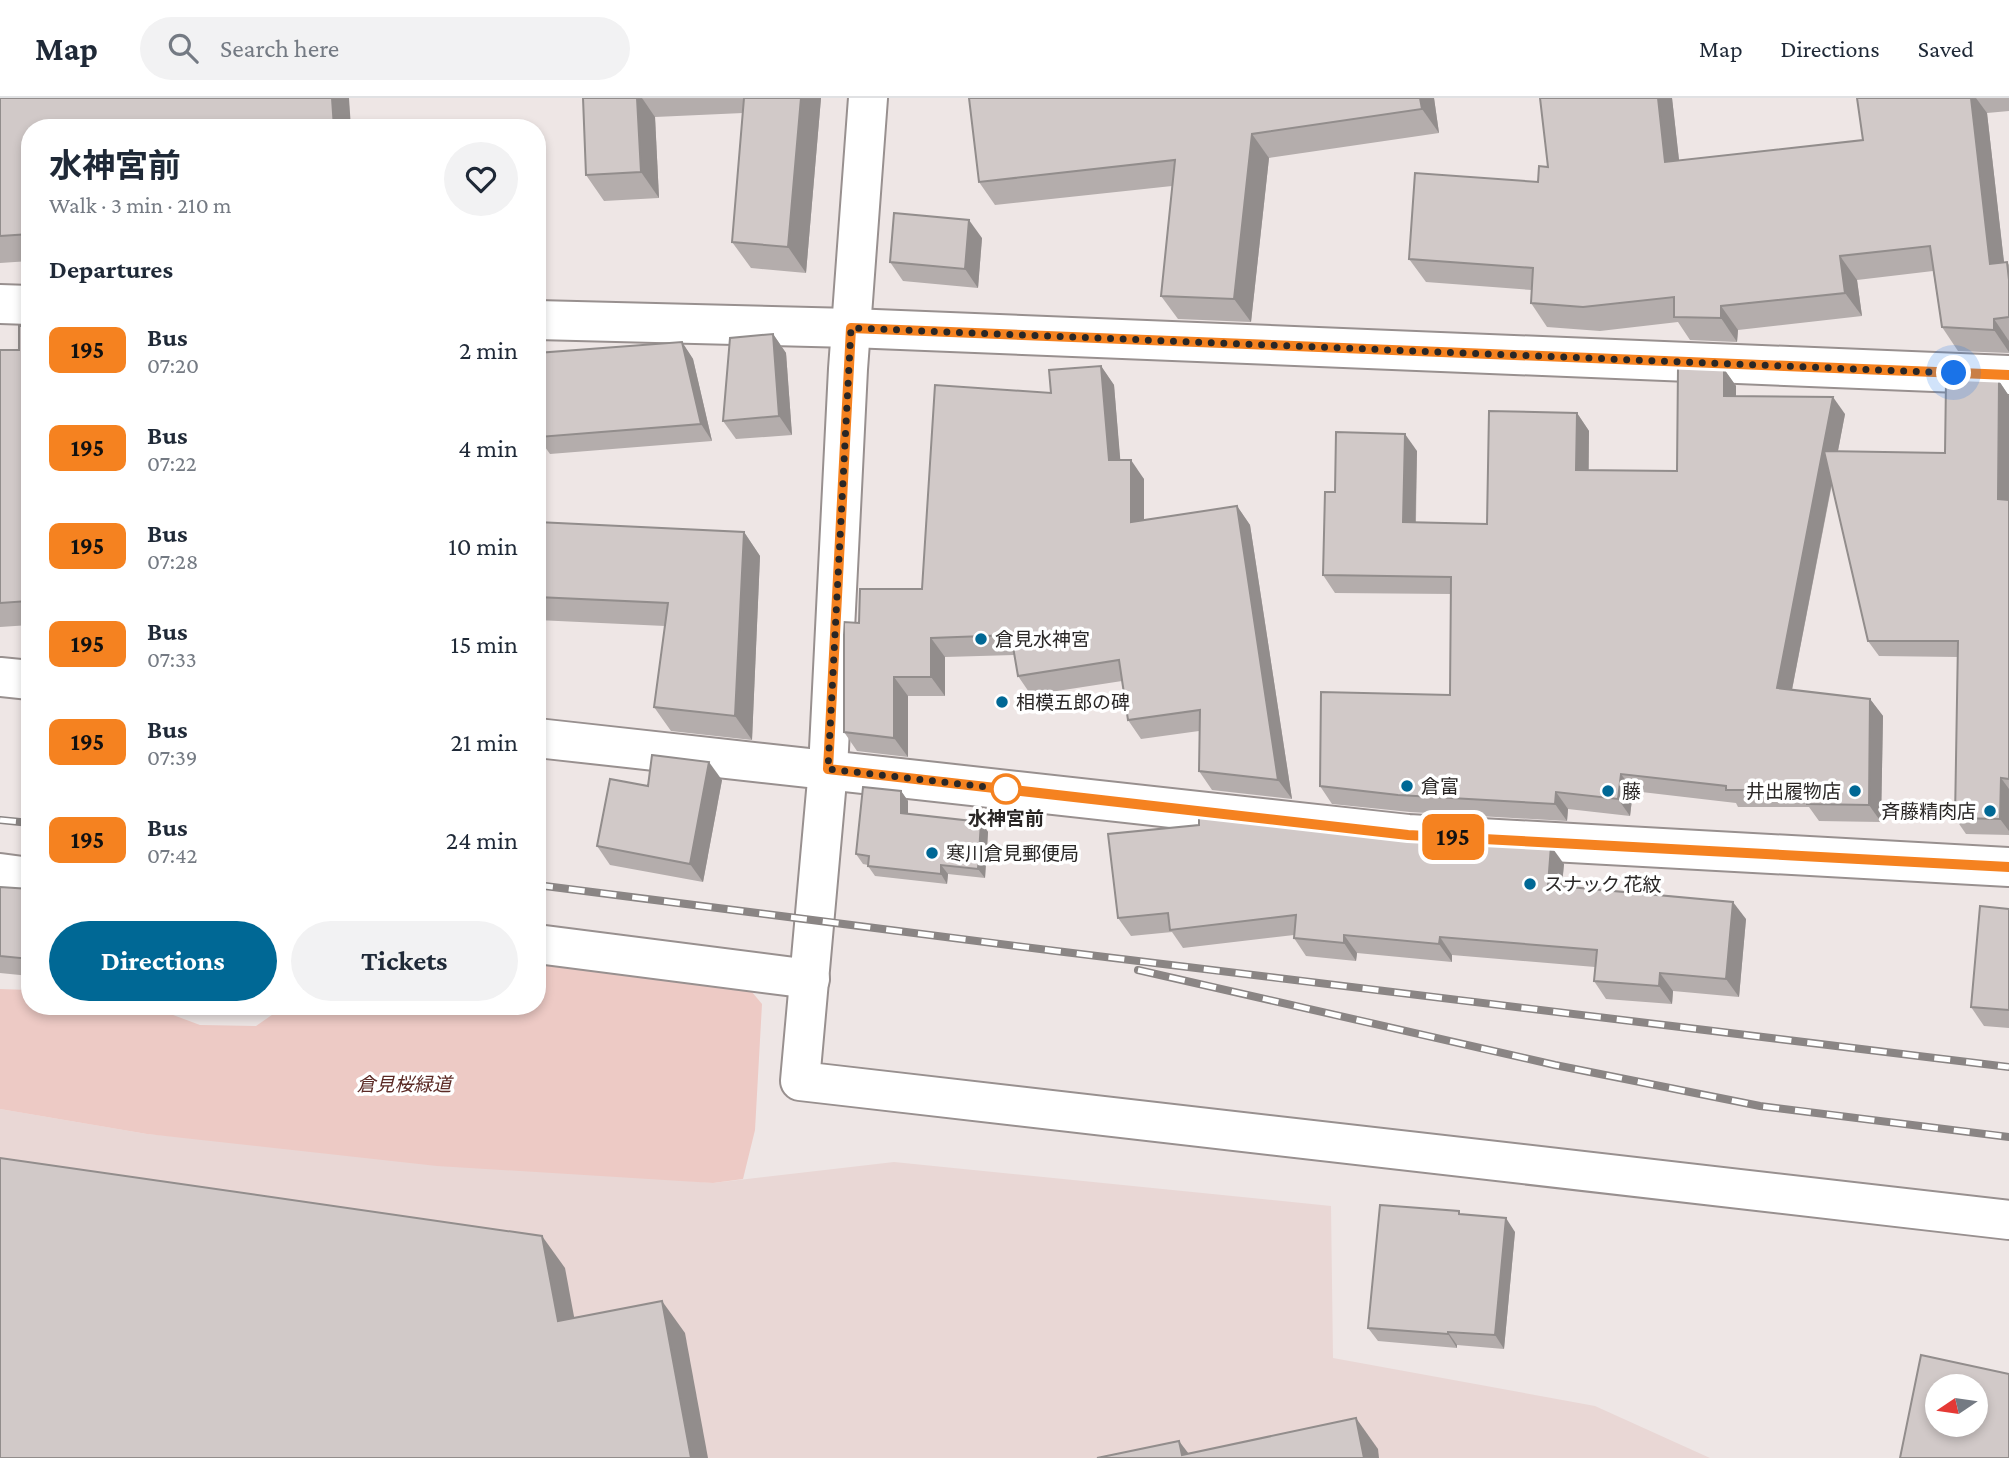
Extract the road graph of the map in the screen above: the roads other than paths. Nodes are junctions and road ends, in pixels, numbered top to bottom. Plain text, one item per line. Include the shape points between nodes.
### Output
1 (868, 98) edge
2 (0, 304) edge
3 (21, 305) edge
4 (546, 320) edge
5 (851, 328) junction
6 (2009, 375) edge
7 (0, 677) edge
8 (21, 679) edge
9 (546, 739) edge
10 (828, 769) junction
11 (2009, 867) edge
12 (0, 873) edge
13 (21, 876) edge
14 (546, 945) edge
15 (810, 979) junction
16 (2009, 1220) edge

1 - 5 street
2 - 3 street
4 - 5 street
5 - 6 street
5 - 10 street
7 - 8 street
9 - 10 street
10 - 11 street via 1408,835
10 - 15 street
12 - 13 street
14 - 15 street
15 - 16 street via 800,1081

